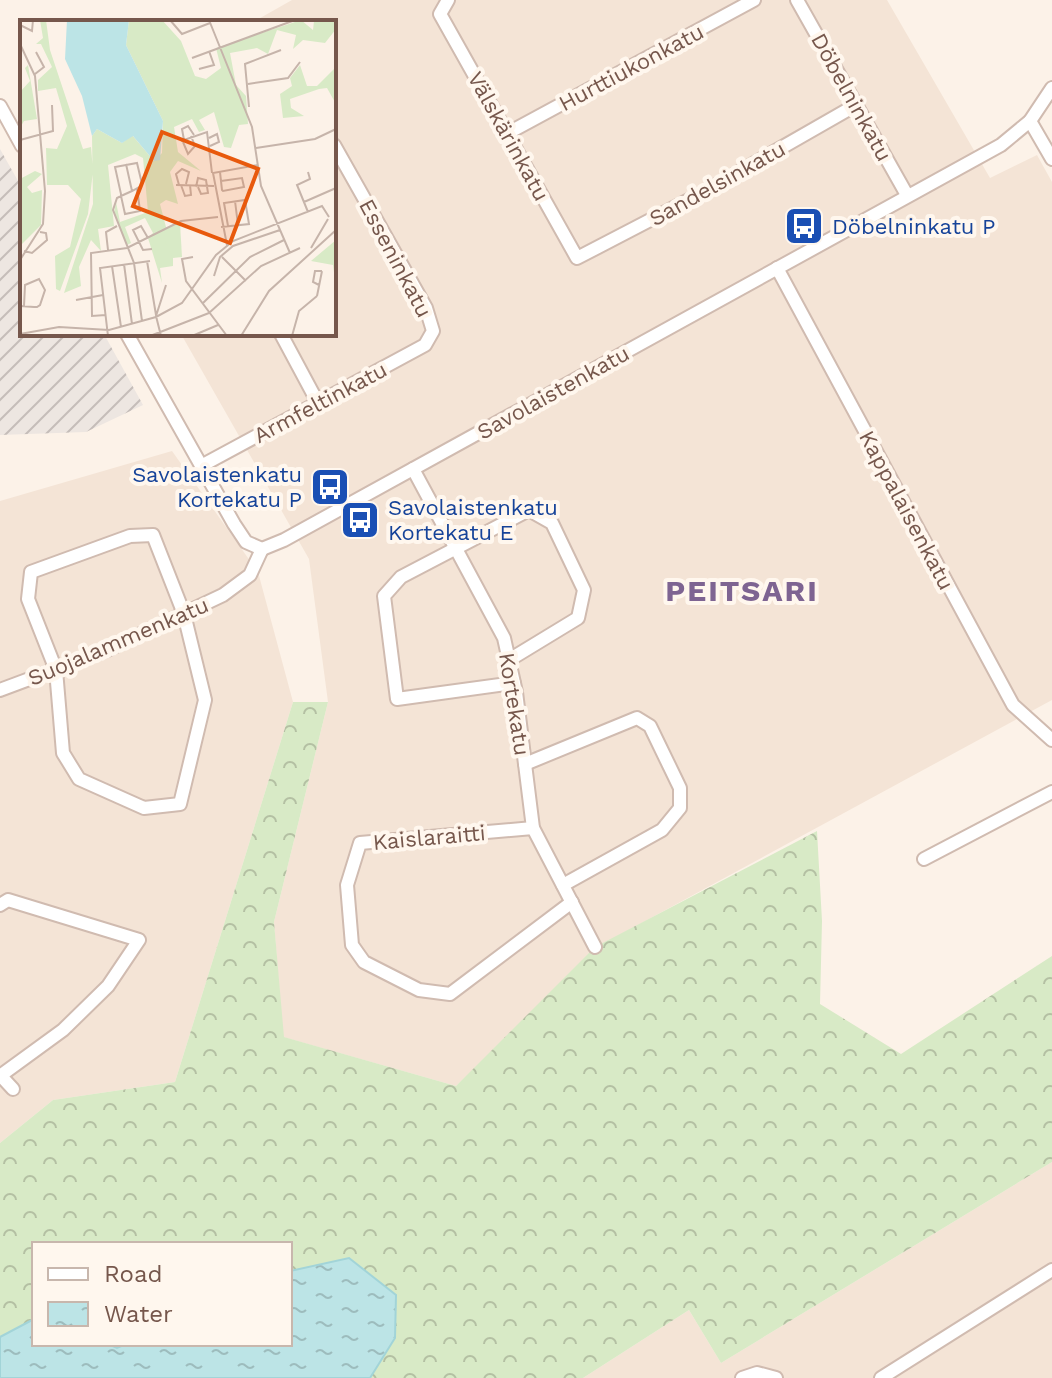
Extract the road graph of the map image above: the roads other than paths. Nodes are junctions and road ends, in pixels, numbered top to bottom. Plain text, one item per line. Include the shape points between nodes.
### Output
1 (448, 0) edge
2 (754, 0) edge
3 (797, 0) edge
4 (1052, 88) edge
5 (856, 105) junction
6 (0, 106) edge
7 (1030, 121) junction
8 (508, 133) junction
9 (20, 142) edge
10 (336, 149) edge
11 (1052, 159) edge
12 (907, 195) junction
13 (577, 258) joint
14 (777, 268) junction
15 (433, 331) joint
16 (128, 336) edge
17 (282, 336) edge
18 (318, 403) junction
19 (201, 466) junction
20 (413, 469) junction
21 (455, 548) junction
22 (262, 549) junction
23 (184, 614) junction
24 (509, 660) junction
25 (56, 670) junction
26 (514, 683) junction
27 (0, 690) edge
28 (1052, 740) edge
29 (525, 764) junction
30 (1052, 792) edge
31 (533, 828) junction
32 (924, 859) dead end
33 (563, 885) junction
34 (572, 902) junction
35 (0, 905) edge
36 (595, 947) dead end
37 (0, 1076) edge
38 (13, 1089) dead end
39 (1052, 1270) edge
40 (743, 1377) edge
41 (776, 1378) edge
42 (881, 1378) edge

1 - 8 street, Välskärinkatu via 440,14
2 - 8 street, Hurttiukonkatu
3 - 5 street, Döbelninkatu
4 - 7 street, Savolaistenkatu
5 - 12 street, Döbelninkatu
5 - 13 street, Sandelsinkatu
6 - 9 street
7 - 11 street
7 - 12 street, Savolaistenkatu via 1001,145
8 - 13 street, Välskärinkatu
10 - 15 street, Esseninkatu via 426,308
12 - 14 street, Savolaistenkatu
14 - 20 street, Savolaistenkatu
14 - 28 street, Kappalaisenkatu via 1013,705
15 - 18 street, Armfeltinkatu via 425,345
16 - 19 street
17 - 18 street
18 - 19 street, Armfeltinkatu
19 - 22 street via 246,542
20 - 21 street, Kortekatu
20 - 22 street, Savolaistenkatu
21 - 24 street, Kortekatu via 504,638
21 - 24 street via 529,510 552,523 584,590 578,618
21 - 26 street via 401,577 384,596 397,699
22 - 23 street, Suojalammenkatu via 250,575
23 - 25 street, Suojalammenkatu
23 - 25 street via 153,535 130,536 31,572 28,599
23 - 25 street via 205,700 180,804 144,808 79,779 63,753
24 - 26 street, Kortekatu
25 - 27 street, Suojalammenkatu
26 - 29 street, Kortekatu
29 - 31 street, Kortekatu
29 - 33 street via 637,718 650,726 680,788 680,808 662,830
30 - 32 street
31 - 33 street, Kortekatu
31 - 34 street, Kaislaraitti via 360,843 347,885 352,945 364,962 419,990 450,994
33 - 34 street, Kortekatu
34 - 36 street, Kortekatu
35 - 37 street via 8,900 139,940 108,986 63,1030
37 - 38 street
39 - 42 street
40 - 41 street via 757,1373

